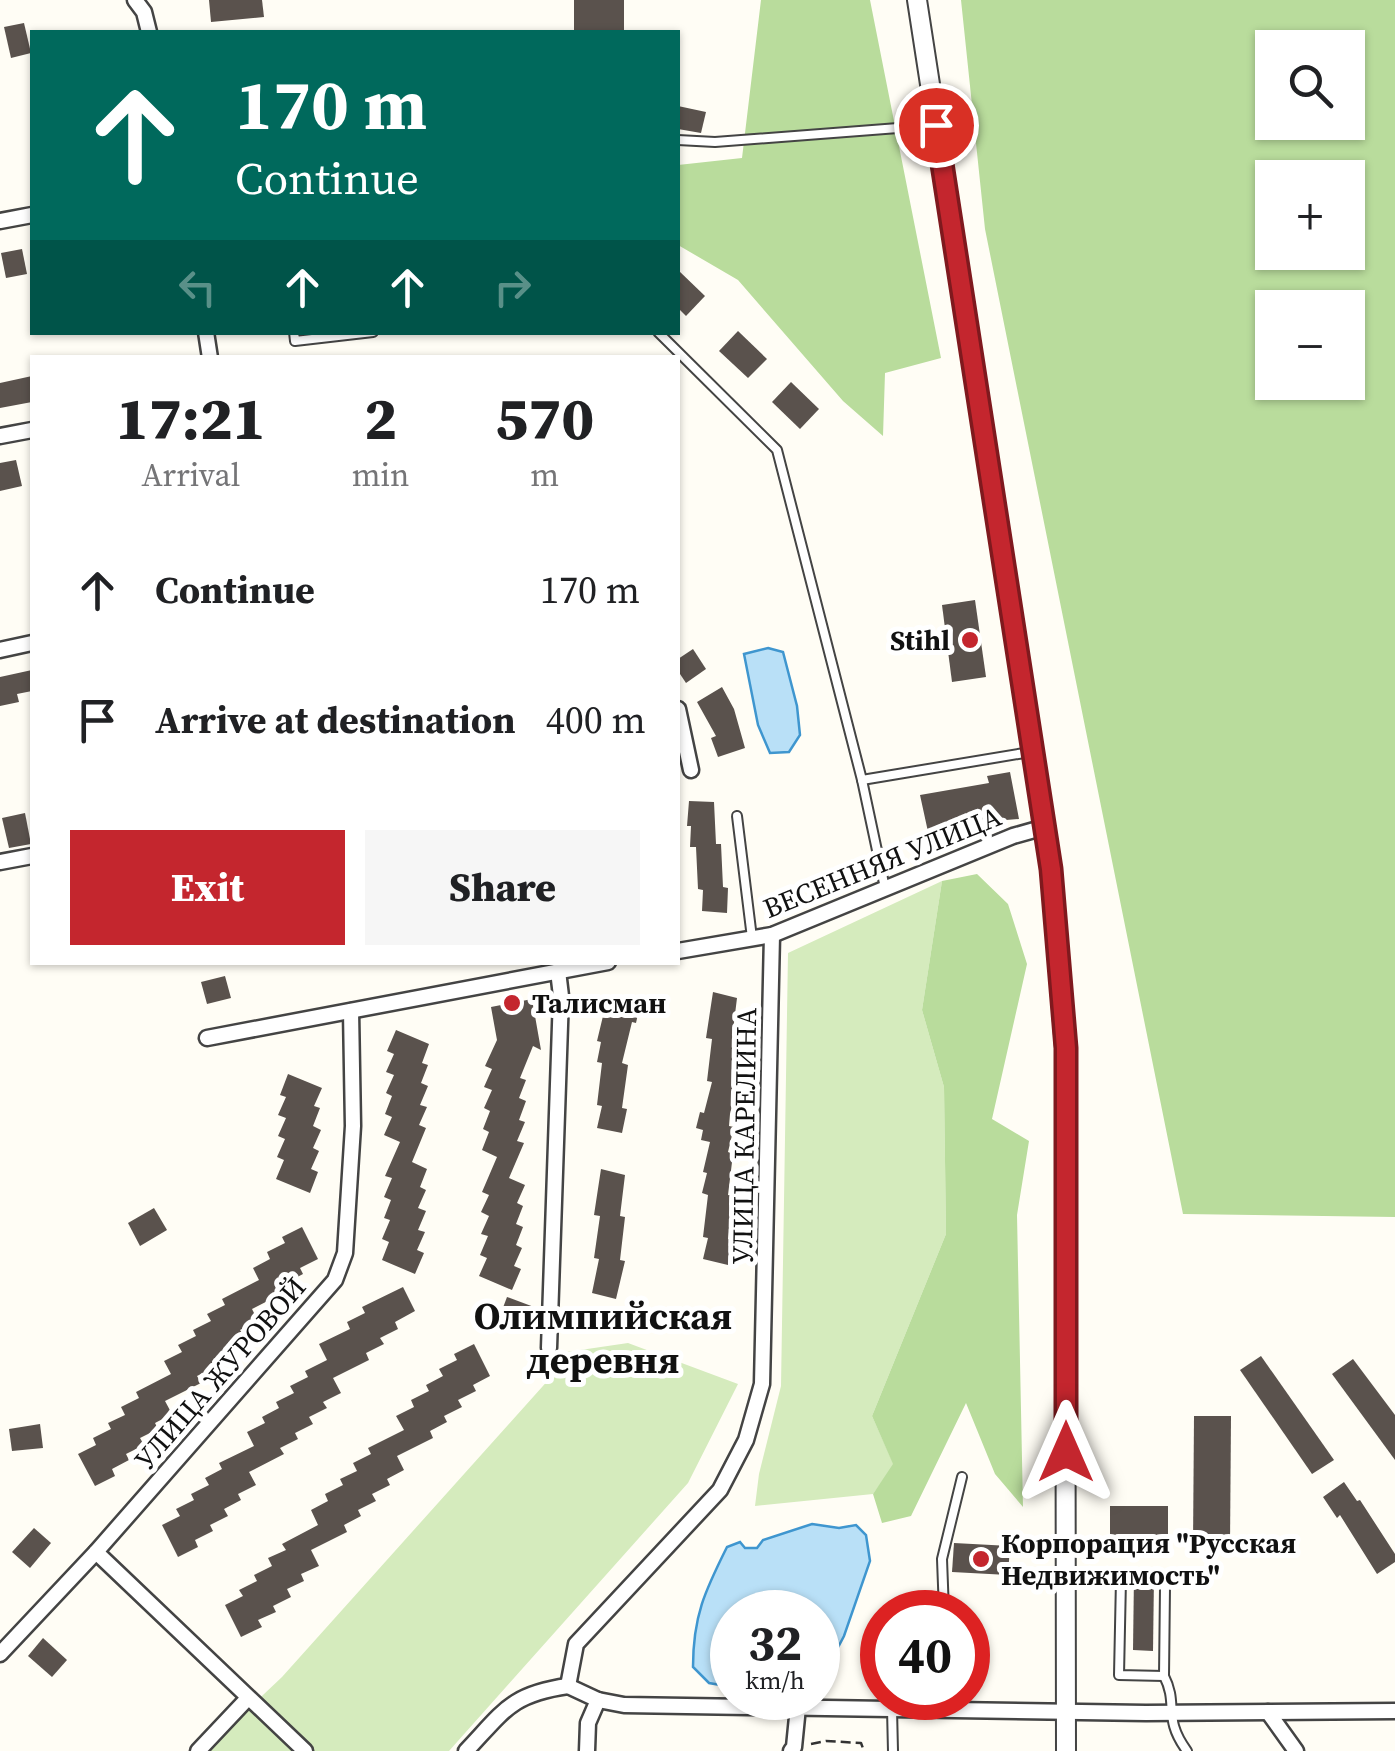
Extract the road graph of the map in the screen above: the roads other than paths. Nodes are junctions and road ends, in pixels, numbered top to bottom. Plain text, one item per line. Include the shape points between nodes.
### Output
1 (135, 0) edge
2 (917, 0) edge
3 (148, 30) edge
4 (936, 125) junction
5 (680, 140) edge
6 (30, 215) edge
7 (0, 221) edge
8 (295, 335) edge
9 (347, 335) edge
10 (661, 335) edge
11 (30, 430) edge
12 (0, 436) edge
13 (30, 644) edge
14 (0, 650) edge
15 (680, 718) edge
16 (1034, 751) junction
17 (691, 770) dead end
18 (862, 780) junction
19 (737, 816) dead end
20 (1046, 827) junction
21 (30, 856) edge
22 (0, 862) edge
23 (885, 888) junction
24 (772, 934) junction
25 (752, 938) junction
26 (680, 951) edge
27 (581, 965) edge
28 (558, 971) junction
29 (351, 1011) junction
30 (207, 1038) dead end
31 (550, 1348) dead end
32 (962, 1477) dead end
33 (96, 1552) junction
34 (1121, 1579) dead end
35 (1165, 1588) dead end
36 (943, 1590) edge
37 (0, 1654) edge
38 (1164, 1676) junction
39 (568, 1686) junction
40 (248, 1698) junction
41 (598, 1700) junction
42 (710, 1706) edge
43 (990, 1706) edge
44 (1066, 1710) junction
45 (1268, 1712) junction
46 (1395, 1712) edge
47 (1169, 1713) junction
48 (797, 1720) edge
49 (892, 1720) edge
50 (793, 1750) edge
51 (198, 1751) edge
52 (305, 1751) edge
53 (466, 1751) edge
54 (586, 1751) edge
55 (893, 1751) edge
56 (1066, 1751) edge
57 (1187, 1751) edge
58 (1296, 1751) edge

1 - 3 street
2 - 4 street
4 - 5 lane
4 - 16 street
6 - 7 street
8 - 9 lane via 296,341
10 - 18 lane via 777,450
11 - 12 street
13 - 14 street
15 - 17 street
16 - 18 lane
16 - 20 street
18 - 23 lane
19 - 25 lane
20 - 23 street, ВЕСЕННЯЯ УЛИЦА
20 - 44 street via 1066,1048
21 - 22 street
23 - 24 street, ВЕСЕННЯЯ УЛИЦА
24 - 25 street, ВЕСЕННЯЯ УЛИЦА
24 - 39 street, УЛИЦА КАРЕЛИНА via 762,1384 746,1440 720,1490 576,1644
25 - 26 street, ВЕСЕННЯЯ УЛИЦА
27 - 28 street
28 - 29 street
28 - 31 street
29 - 30 street
29 - 33 street, УЛИЦА ЖУРОВОЙ via 353,1126 345,1254 335,1280
32 - 36 lane via 942,1558
33 - 37 street, УЛИЦА ЖУРОВОЙ
33 - 40 street
34 - 38 lane via 1119,1674
35 - 38 lane
38 - 47 lane via 1171,1690
39 - 41 street
39 - 53 street via 514,1700
40 - 51 street
40 - 52 street
41 - 42 street
41 - 54 street
43 - 44 street
44 - 47 street
44 - 56 street
45 - 46 street
45 - 47 street
45 - 58 street
47 - 57 lane
48 - 50 street
49 - 55 lane

